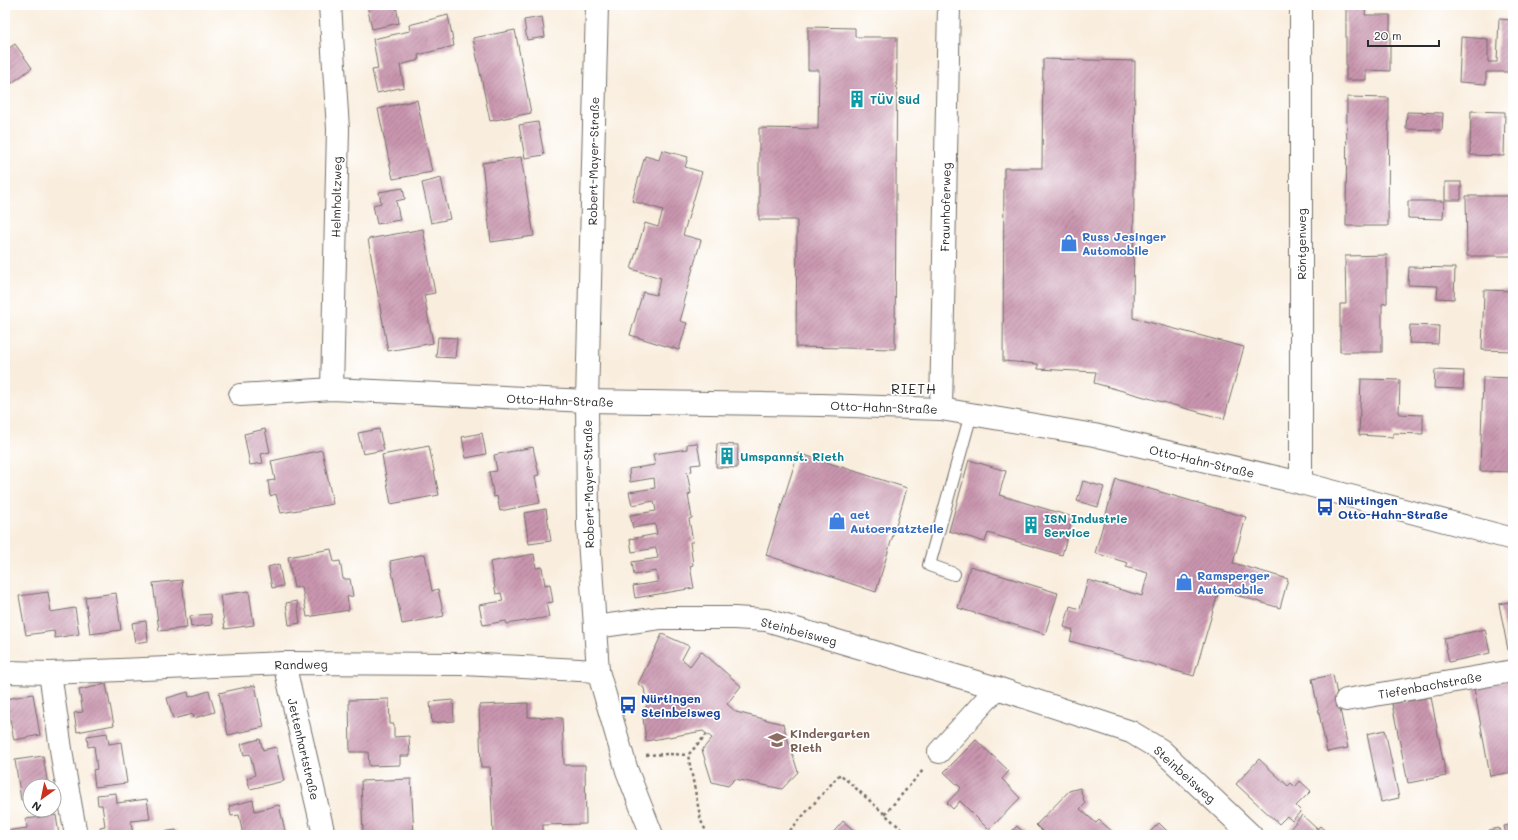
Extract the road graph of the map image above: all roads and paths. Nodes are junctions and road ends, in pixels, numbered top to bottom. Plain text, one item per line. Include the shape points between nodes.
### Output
1 (330, 5) edge
2 (597, 5) edge
3 (949, 5) edge
4 (1301, 5) edge
5 (332, 389) junction
6 (240, 395) dead end
7 (587, 402) junction
8 (941, 409) junction
9 (971, 414) junction
10 (1300, 483) junction
11 (1513, 539) edge
12 (954, 574) dead end
13 (595, 627) junction
14 (284, 664) junction
15 (598, 671) junction
16 (1513, 671) edge
17 (5, 672) edge
18 (50, 673) junction
19 (997, 688) junction
20 (1346, 700) dead end
21 (707, 734) dead end
22 (939, 752) joint
23 (657, 754) dead end
24 (688, 755) junction
25 (885, 814) junction
26 (76, 835) edge
27 (324, 835) edge
28 (652, 835) edge
29 (708, 835) edge
30 (786, 835) edge
31 (908, 835) edge
32 (1252, 835) edge

1 - 5 street, Helmholtzweg via 338,129
2 - 7 street, Robert-Mayer-Straße
3 - 8 street, Fraunhoferweg
4 - 10 street, Röntgenweg
5 - 6 street, Otto-Hahn-Straße
5 - 7 street, Otto-Hahn-Straße
7 - 8 street, Otto-Hahn-Straße
7 - 13 street, Robert-Mayer-Straße via 588,525
8 - 9 street, Otto-Hahn-Straße
9 - 10 street, Otto-Hahn-Straße via 1094,435
9 - 12 lane via 929,565
10 - 11 street, Otto-Hahn-Straße
13 - 15 street, Robert-Mayer-Straße
13 - 19 street, Steinbeisweg via 660,618 766,620
14 - 15 street, Randweg via 464,664
14 - 18 street, Randweg
14 - 27 street, Jettenhartstraße
15 - 28 street, Robert-Mayer-Straße via 627,771
16 - 20 street, Tiefenbachstraße
17 - 18 street, Randweg
18 - 26 street
19 - 22 street
19 - 32 street, Steinbeisweg via 1131,732 1161,750
21 - 24 path
22 - 25 path
23 - 24 path
24 - 29 path via 702,820
25 - 30 path via 840,774
25 - 31 path

